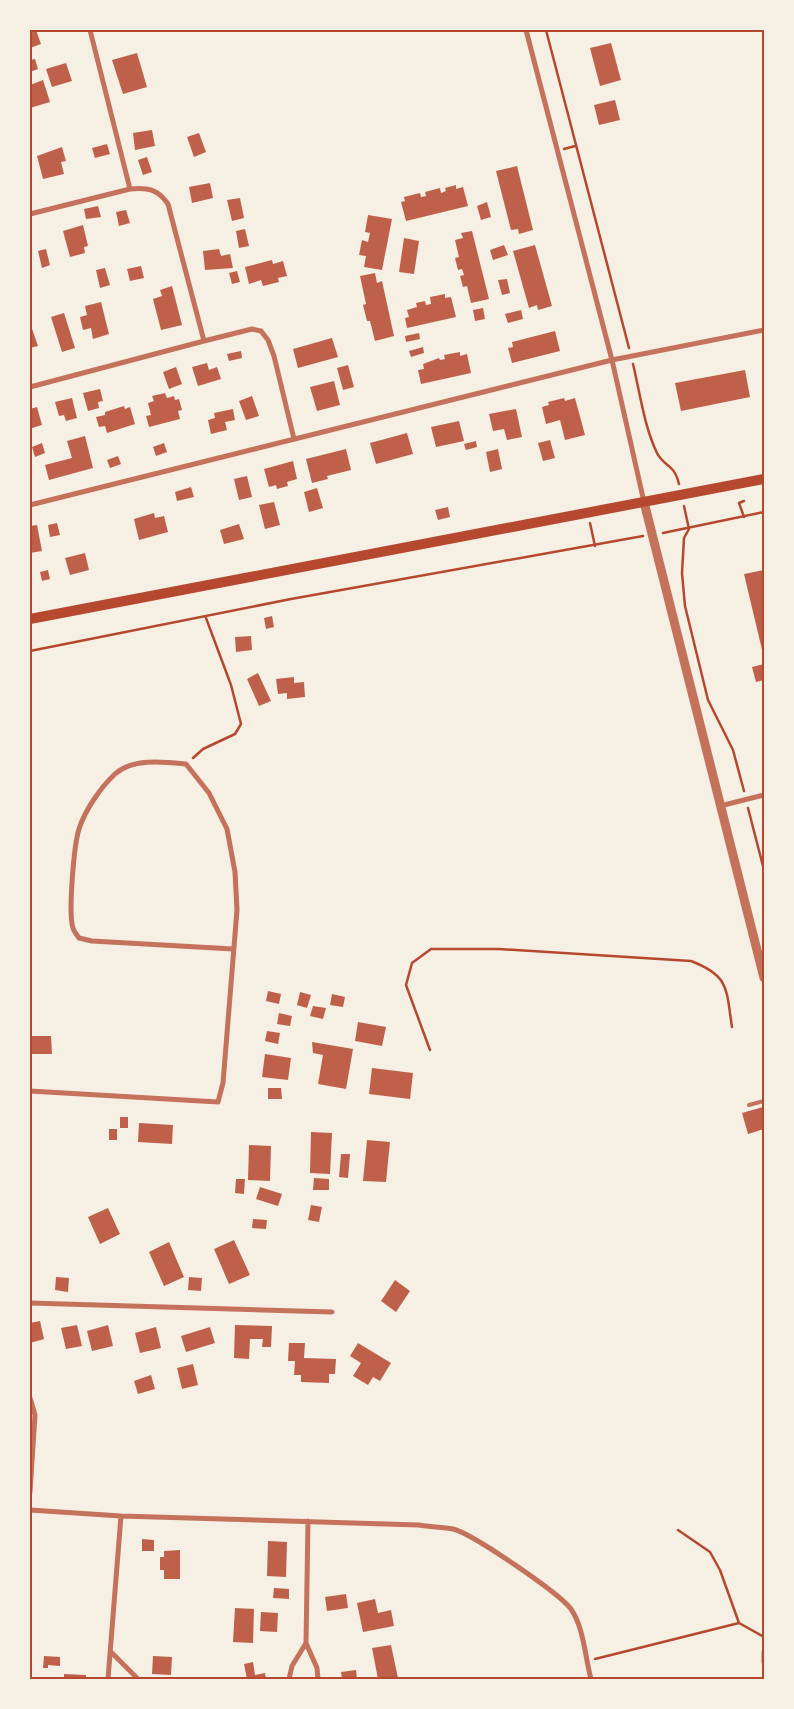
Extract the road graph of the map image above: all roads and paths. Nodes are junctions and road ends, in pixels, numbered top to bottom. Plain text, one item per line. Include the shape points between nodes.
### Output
1 (90, 30) edge
2 (526, 30) edge
3 (546, 30) edge
4 (130, 189) junction
5 (30, 214) edge
6 (764, 330) edge
7 (204, 341) junction
8 (631, 356) junction
9 (612, 360) junction
10 (30, 387) edge
11 (294, 439) junction
12 (764, 479) edge
13 (682, 495) junction
14 (744, 501) dead end
15 (644, 502) junction
16 (30, 505) edge
17 (764, 512) edge
18 (588, 513) junction
19 (744, 517) junction
20 (689, 529) junction
21 (652, 534) junction
22 (595, 546) junction
23 (206, 618) junction
24 (30, 619) edge
25 (30, 651) edge
26 (186, 764) junction
27 (764, 795) edge
28 (746, 800) junction
29 (719, 806) junction
30 (764, 870) edge
31 (233, 949) junction
32 (764, 978) edge
33 (732, 1027) dead end
34 (430, 1050) dead end
35 (30, 1091) edge
36 (764, 1101) edge
37 (749, 1105) dead end
38 (30, 1303) edge
39 (332, 1312) dead end
40 (30, 1398) edge
41 (30, 1492) edge
42 (30, 1510) edge
43 (121, 1516) junction
44 (308, 1521) junction
45 (678, 1530) dead end
46 (739, 1624) junction
47 (764, 1637) edge
48 (306, 1643) junction
49 (111, 1652) junction
50 (764, 1652) edge
51 (586, 1661) junction
52 (764, 1662) edge
53 (108, 1679) edge
54 (138, 1679) edge
55 (289, 1679) edge
56 (318, 1679) edge
57 (591, 1679) edge

1 - 4 street
2 - 9 street
3 - 8 path
4 - 5 street
4 - 7 street via 154,189 168,204
6 - 8 street
7 - 10 street
7 - 11 street via 252,329 261,331 274,356
8 - 9 street
8 - 13 path via 648,429 658,456 676,472
9 - 11 street
9 - 15 street
11 - 16 street
12 - 13 main road
13 - 15 main road
13 - 20 path
14 - 19 path via 739,502
15 - 18 main road
15 - 21 street
17 - 19 path
18 - 22 path
18 - 24 main road
19 - 20 path
20 - 21 path
20 - 28 path via 684,538 684,606 708,700 733,750
21 - 22 path
21 - 29 street
22 - 23 path via 291,599
23 - 25 path
23 - 26 path via 231,685 241,724 235,734 203,749
26 - 31 street via 209,792 227,829 235,872 237,910
26 - 31 street via 159,762 136,765 116,773 94,800 79,829 73,929 79,938 92,941
27 - 28 street
28 - 29 street
28 - 30 path
29 - 32 street
31 - 35 street via 224,1083 218,1102
33 - 34 path via 725,984 712,969 691,961 499,949 431,950 412,962 406,985
36 - 37 lane
38 - 39 street
40 - 41 street via 35,1415
42 - 43 street
43 - 44 street
43 - 49 street
44 - 48 street
44 - 51 street via 454,1529 471,1537 552,1592 570,1608 578,1622
45 - 46 path via 710,1552 720,1570
46 - 47 path
46 - 51 path
48 - 55 street via 292,1666
48 - 56 street
49 - 53 street
49 - 54 street
50 - 52 street
51 - 57 street

